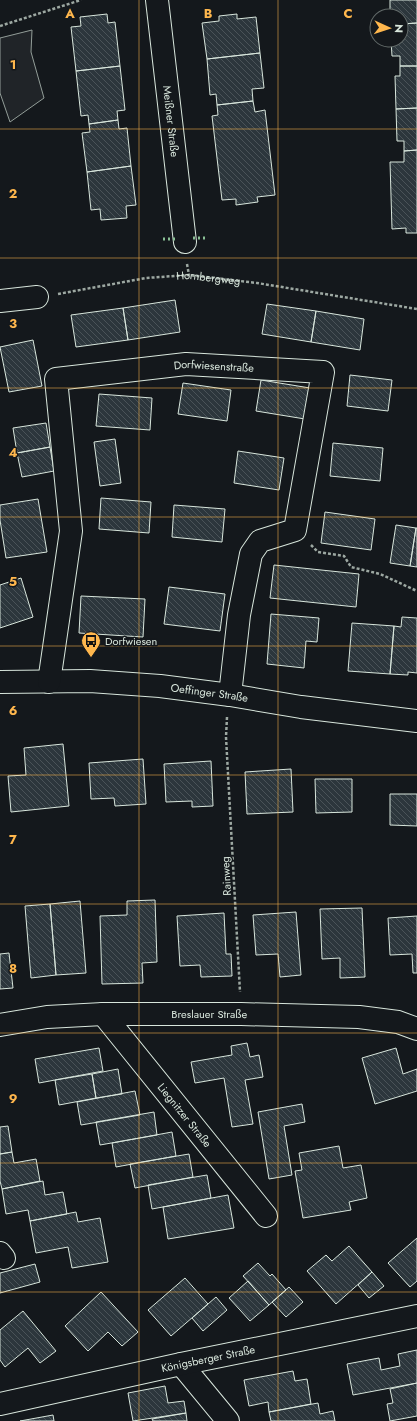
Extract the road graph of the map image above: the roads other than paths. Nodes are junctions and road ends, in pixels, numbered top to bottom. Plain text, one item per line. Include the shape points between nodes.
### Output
1 (157, 0) edge
2 (185, 242) dead end
3 (37, 297) road end
4 (0, 302) edge
5 (0, 682) edge
6 (49, 682) junction
7 (230, 695) junction
8 (417, 721) edge
9 (104, 1014) junction
10 (0, 1025) edge
11 (417, 1030) edge
12 (266, 1216) dead end
13 (417, 1316) edge
14 (181, 1364) junction
15 (0, 1404) edge
16 (228, 1421) edge

1 - 2 street, Meißner Straße
3 - 4 street
5 - 6 street, Oeffinger Straße
6 - 7 street, Oeffinger Straße via 160,686
6 - 7 street, Dorfwiesenstraße via 72,531 56,380 186,364 323,372 295,530 260,541 251,554 239,615
7 - 8 street, Oeffinger Straße via 301,707
9 - 10 street, Breslauer Straße via 47,1017
9 - 11 street, Breslauer Straße via 359,1017 398,1022
9 - 12 street, Liegnitzer Straße
13 - 14 street, Königsberger Straße
14 - 15 street, Königsberger Straße
14 - 16 street

